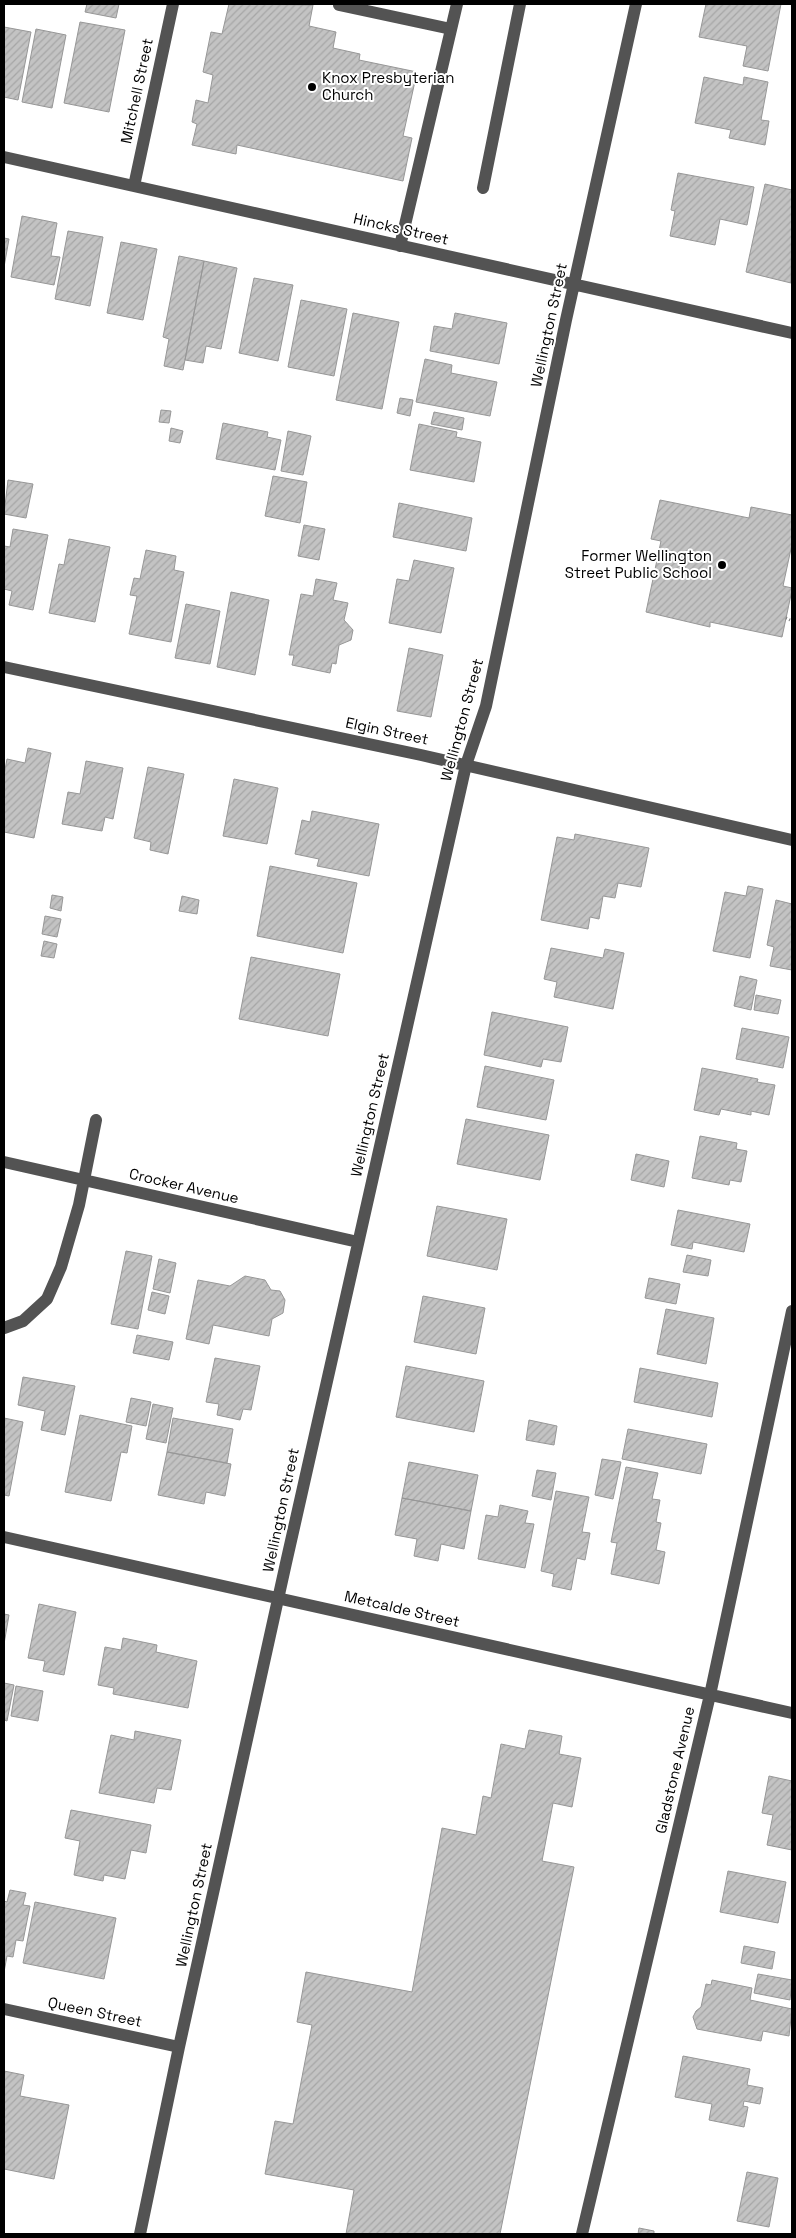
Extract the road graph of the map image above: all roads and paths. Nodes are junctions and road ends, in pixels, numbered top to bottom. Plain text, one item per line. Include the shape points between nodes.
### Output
1 (173, 4) edge
2 (457, 4) edge
3 (520, 4) edge
4 (636, 4) edge
5 (339, 5) edge
6 (451, 29) junction
7 (4, 157) edge
8 (134, 186) junction
9 (483, 188) dead end
10 (400, 246) junction
11 (574, 285) junction
12 (792, 333) edge
13 (786, 618) dead end
14 (792, 621) edge
15 (4, 667) edge
16 (466, 765) junction
17 (792, 840) edge
18 (96, 1120) dead end
19 (4, 1162) edge
20 (84, 1181) junction
21 (358, 1242) junction
22 (792, 1311) edge
23 (4, 1328) edge
24 (4, 1537) edge
25 (279, 1598) junction
26 (710, 1695) junction
27 (792, 1713) edge
28 (4, 2009) edge
29 (179, 2047) junction
30 (140, 2234) edge
31 (582, 2234) edge

1 - 8 street, Mitchell Street
2 - 6 street
3 - 9 street
4 - 11 street, Wellington Street
5 - 6 street
6 - 10 street
7 - 8 street, Hincks Street
8 - 10 street, Hincks Street
10 - 11 street, Hincks Street
11 - 12 street, Hincks Street
11 - 16 street, Wellington Street via 486,706
13 - 14 path
15 - 16 street, Elgin Street
16 - 17 street, Elgin Street
16 - 21 street, Wellington Street
18 - 20 street
19 - 20 street, Crocker Avenue
20 - 21 street, Crocker Avenue
20 - 23 street via 61,1266 47,1299 23,1321
21 - 25 street, Wellington Street
22 - 26 street, Gladstone Avenue
24 - 25 street, Metcalde Street
25 - 26 street, Metcalde Street
25 - 29 street, Wellington Street
26 - 27 street, Metcalde Street
26 - 31 street, Gladstone Avenue
28 - 29 street, Queen Street
29 - 30 street, Wellington Street

